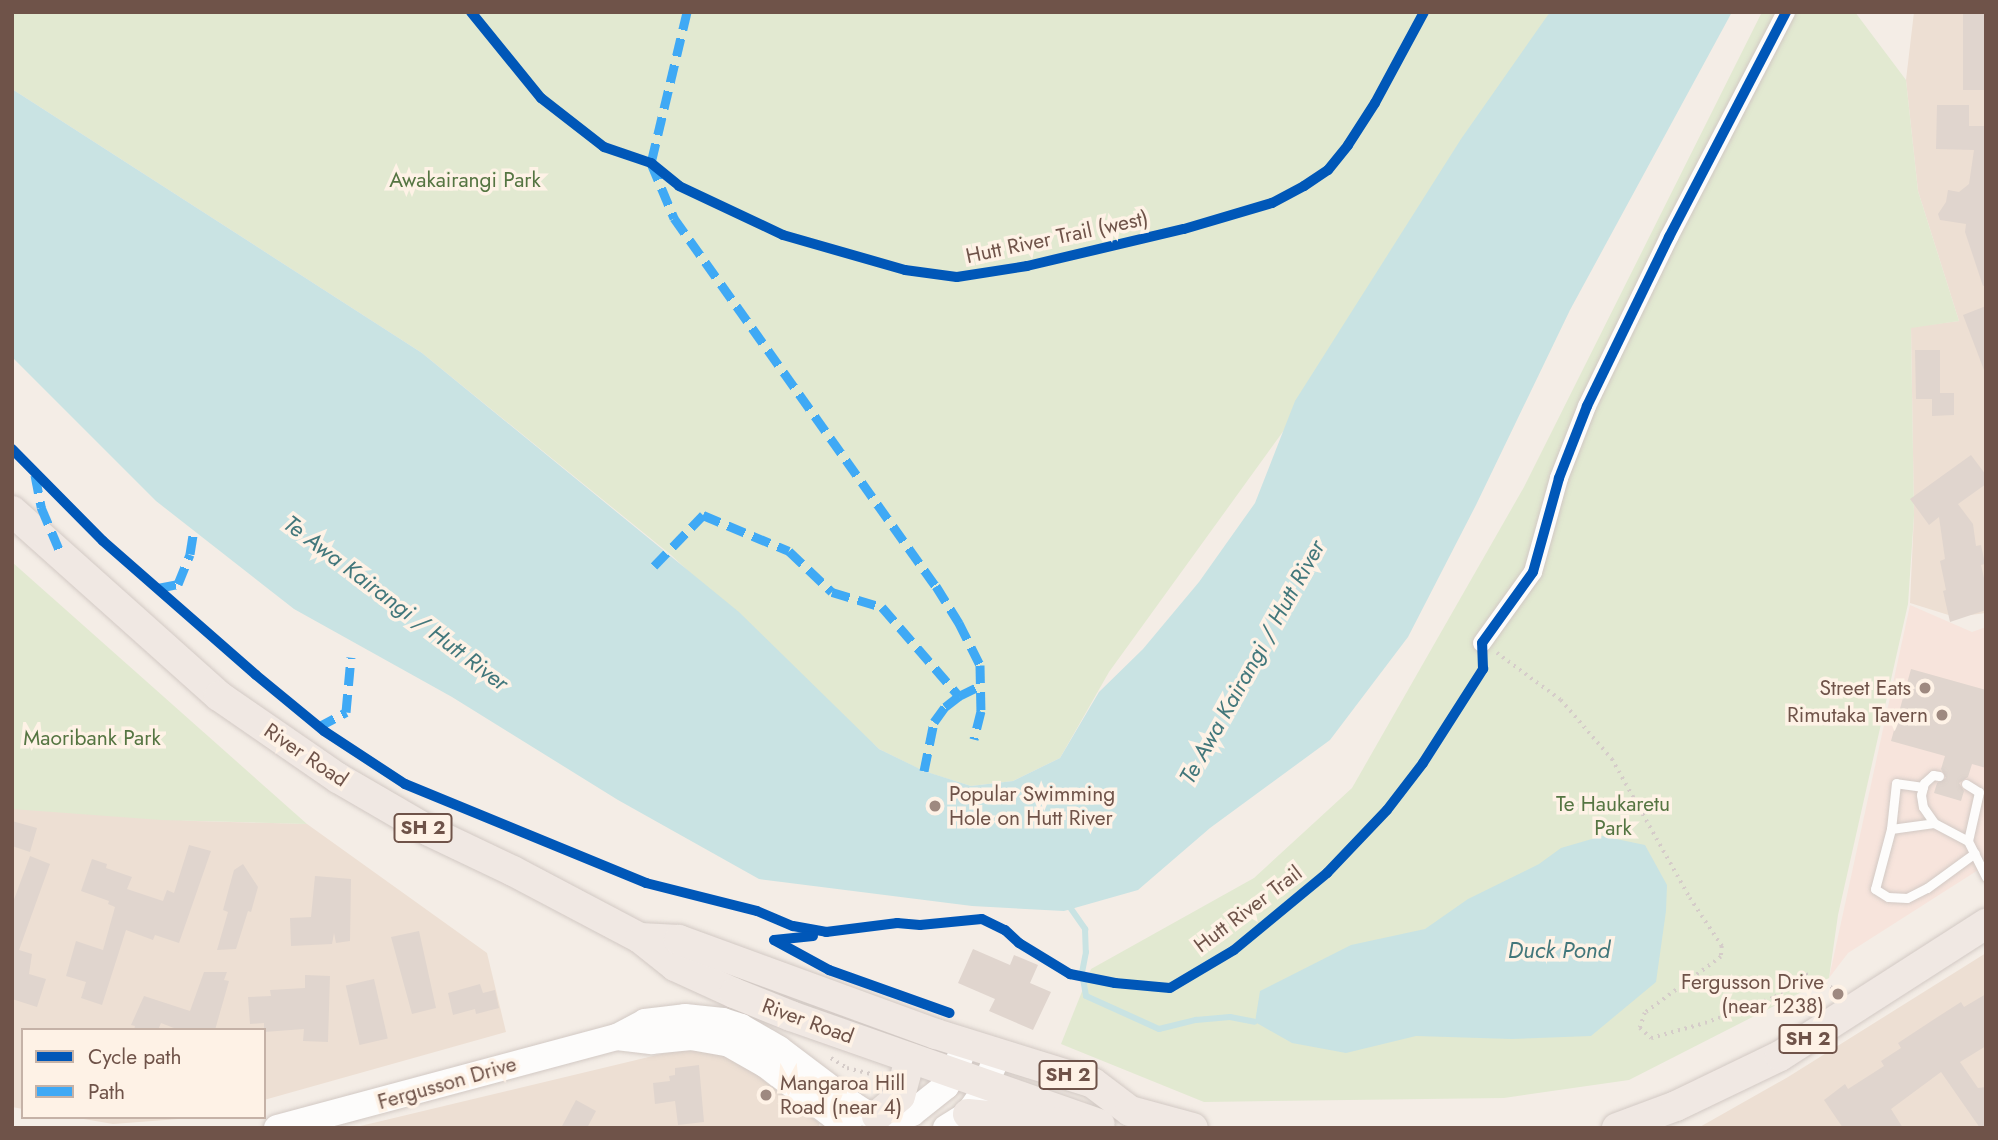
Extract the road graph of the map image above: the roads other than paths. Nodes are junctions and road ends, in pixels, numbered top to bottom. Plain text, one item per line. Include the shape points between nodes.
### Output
1 (1786, 12) edge
2 (12, 511) edge
3 (1482, 643) road end
4 (1939, 776) dead end
5 (1966, 783) dead end
6 (1923, 787) junction
7 (1934, 823) junction
8 (1891, 829) junction
9 (1968, 841) junction
10 (1975, 853) junction
11 (1986, 877) edge
12 (1986, 924) edge
13 (640, 938) junction
14 (617, 1037) junction
15 (999, 1053) junction
16 (960, 1057) junction
17 (910, 1058) junction
18 (986, 1084) junction
19 (877, 1116) junction
20 (957, 1121) edge
21 (1118, 1121) edge
22 (277, 1128) edge
23 (849, 1128) edge
24 (1193, 1128) edge
25 (1616, 1128) edge

1 - 3 street via 1587,406 1559,478 1533,572
2 - 13 highway, River Road / SH 2 via 219,696 338,778 429,831
4 - 6 lane via 1933,775
5 - 9 lane via 1979,792
6 - 7 lane via 1923,807
6 - 8 lane via 1896,783
7 - 8 lane
7 - 9 lane
8 - 10 lane via 1875,889 1888,897 1908,898
9 - 10 lane
10 - 11 lane
12 - 25 highway, SH 2 via 1780,1056 1676,1106
13 - 16 highway, River Road / SH 2 via 679,940
13 - 17 highway, River Road / SH 2 via 675,967
14 - 19 main road, Fergusson Drive via 645,1022 666,1018 723,1021 779,1049 853,1105
14 - 22 main road, Fergusson Drive
14 - 23 main road, Fergusson Drive via 651,1041 691,1037 729,1044 766,1065
15 - 16 highway, SH 2
15 - 18 main road
15 - 21 highway, SH 2 via 1093,1083
16 - 17 highway, River Road / SH 2
16 - 18 highway, River Road / SH 2
16 - 19 main road via 946,1086 912,1113 896,1118
17 - 19 highway via 900,1096
18 - 20 main road
18 - 21 highway, SH 2
20 - 21 highway via 1003,1116 1057,1125
21 - 24 highway, SH 2

